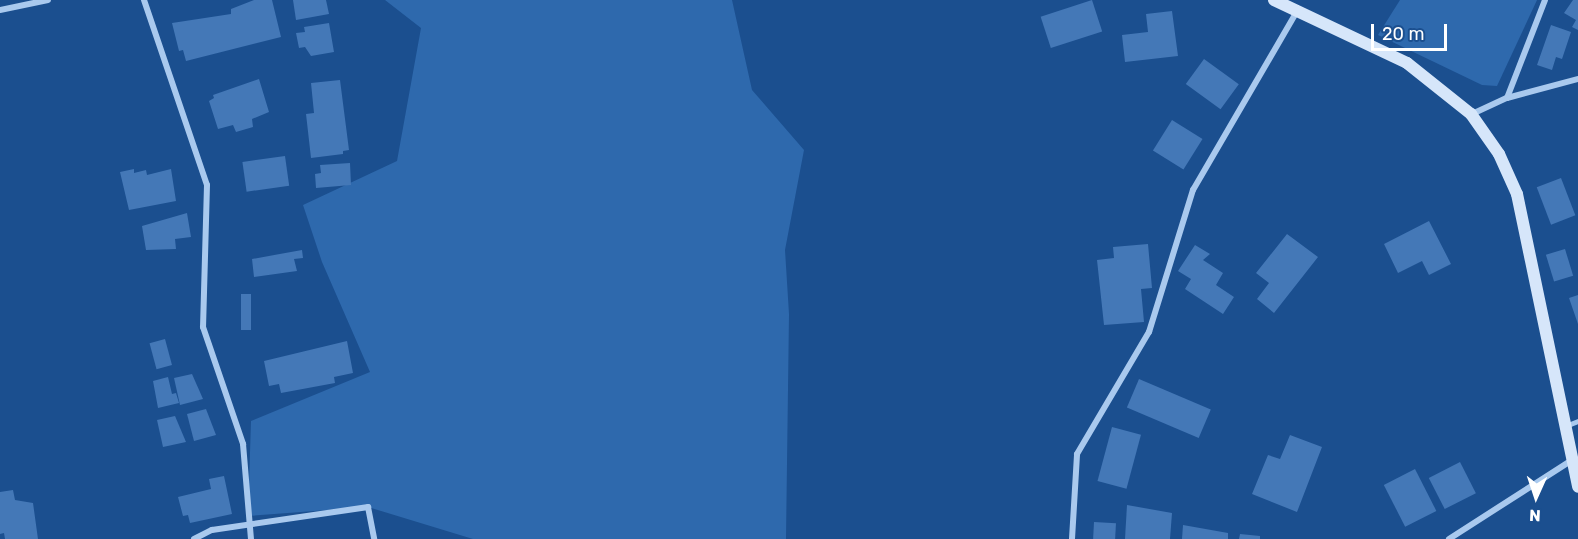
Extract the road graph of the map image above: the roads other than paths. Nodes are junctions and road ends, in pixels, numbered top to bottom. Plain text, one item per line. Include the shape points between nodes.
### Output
1 (48, 0) edge
2 (144, 0) edge
3 (1274, 0) edge
4 (1545, 0) edge
5 (0, 10) edge
6 (1297, 10) junction
7 (1578, 79) edge
8 (1506, 98) junction
9 (1471, 114) junction
10 (1573, 423) edge
11 (1572, 459) junction
12 (1578, 487) edge
13 (249, 524) junction
14 (194, 539) edge
15 (254, 539) edge
16 (374, 539) edge
17 (1072, 539) edge
18 (1449, 539) edge

1 - 5 street
2 - 13 street via 207,185 203,327 243,444
3 - 6 street
4 - 8 street
6 - 9 street via 1407,63
6 - 17 street via 1193,190 1149,332 1077,454
7 - 8 street
8 - 9 street
9 - 10 street via 1499,154 1517,194
10 - 11 street
11 - 12 street
11 - 18 street
13 - 14 street via 212,530
13 - 15 street
13 - 16 street via 368,507

